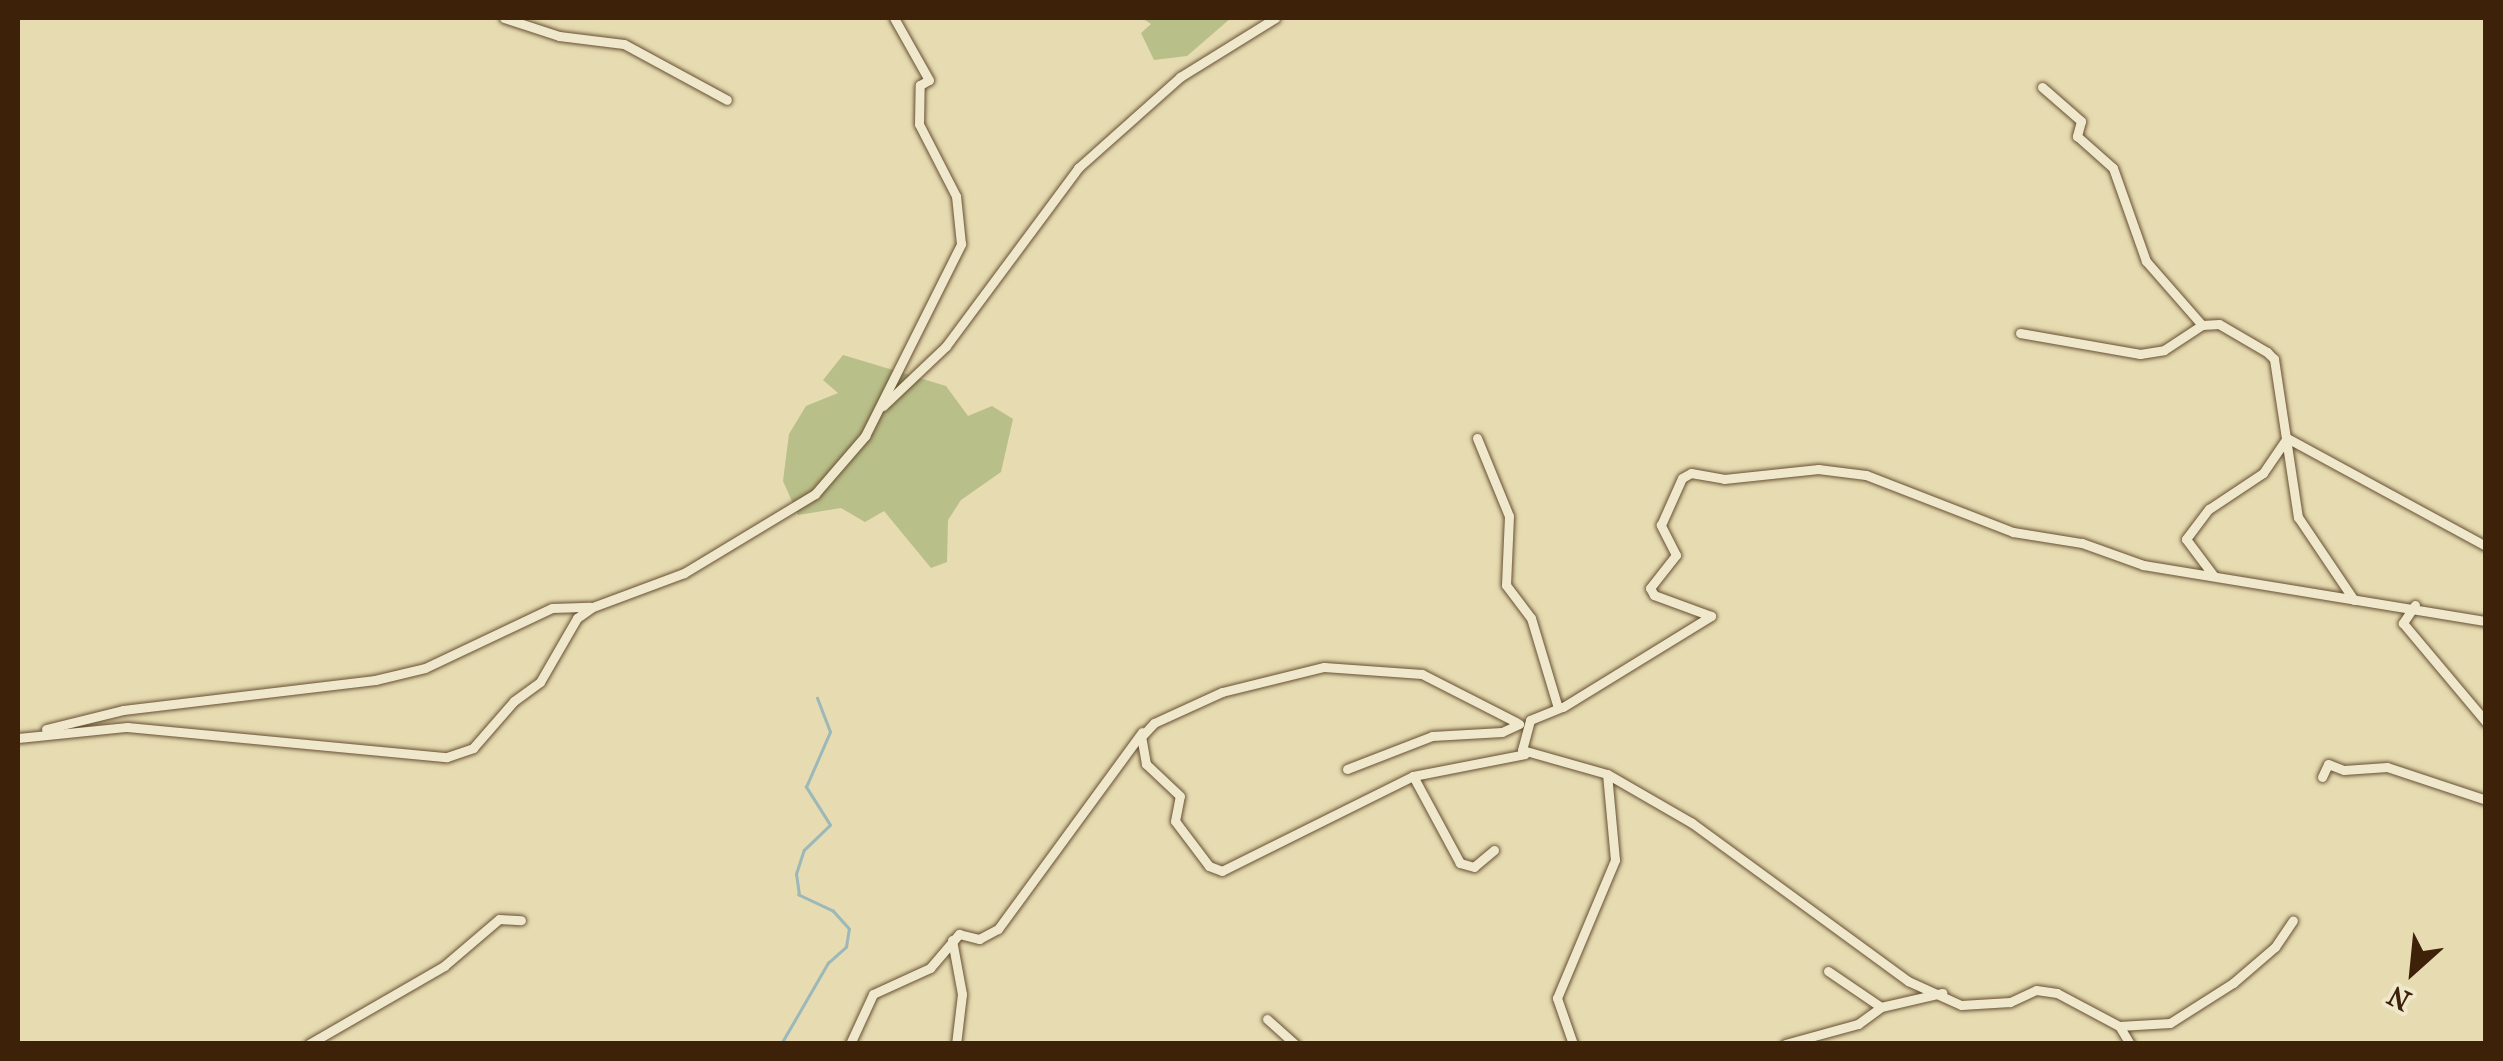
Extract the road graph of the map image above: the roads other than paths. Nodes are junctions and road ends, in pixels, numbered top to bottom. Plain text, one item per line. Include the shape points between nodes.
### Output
1 (504, 18) edge
2 (894, 18) edge
3 (1275, 18) edge
4 (2042, 87) dead end
5 (727, 100) dead end
6 (2202, 325) junction
7 (2020, 333) dead end
8 (877, 412) junction
9 (1477, 438) dead end
10 (2287, 438) junction
11 (2486, 546) edge
12 (2215, 577) junction
13 (2354, 600) junction
14 (2416, 604) junction
15 (593, 607) junction
16 (2486, 621) edge
17 (1558, 708) junction
18 (2486, 722) edge
19 (1520, 726) junction
20 (1144, 730) junction
21 (38, 733) junction
22 (18, 738) edge
23 (1525, 754) junction
24 (1348, 768) dead end
25 (1607, 774) junction
26 (1413, 776) junction
27 (2322, 777) dead end
28 (2486, 800) edge
29 (1494, 850) dead end
30 (521, 920) dead end
31 (2293, 920) dead end
32 (952, 940) junction
33 (1828, 971) dead end
34 (1942, 993) junction
35 (1881, 1006) junction
36 (1267, 1019) dead end
37 (2120, 1026) junction
38 (309, 1044) edge
39 (850, 1044) edge
40 (956, 1044) edge
41 (1295, 1044) edge
42 (1573, 1044) edge
43 (1785, 1044) edge
44 (2130, 1044) edge

1 - 5 street via 560,36 624,44
2 - 8 street via 929,80 920,85 920,124 956,196 962,244
3 - 8 street via 1180,77 1078,168 946,346
4 - 6 street via 2113,168 2146,261
6 - 7 street via 2164,350 2140,354
6 - 10 street via 2229,326 2274,359
8 - 15 street via 846,464 796,510 674,578
9 - 17 street via 1509,516 1506,584 1531,618
10 - 11 street
10 - 12 street via 2264,473 2209,509 2186,539
10 - 13 street via 2298,517
12 - 13 street
12 - 17 street via 2014,532 1866,475 1818,469 1724,479 1692,472 1682,478 1661,525 1676,555 1650,588 1711,616
13 - 14 street
14 - 16 street
14 - 18 street via 2403,622
15 - 21 street via 552,608 425,668 375,680 123,710 66,719
15 - 21 street via 577,618 540,682 473,748 448,757 127,727
17 - 19 street
19 - 20 street via 1422,674 1324,667 1222,692
19 - 23 street
19 - 24 street via 1432,736
20 - 26 street via 1142,757 1180,796 1172,815 1216,870 1229,870
20 - 32 street via 998,930 990,938 959,934
21 - 22 street
23 - 25 street
23 - 26 street
25 - 34 street via 1751,860 1908,981
25 - 42 street via 1615,860 1557,998
26 - 29 street via 1460,863 1474,867
27 - 28 street via 2328,764 2344,770 2387,766
30 - 38 street via 499,919 444,966
31 - 37 street via 2275,947 2230,986 2170,1023
32 - 39 street via 930,968 873,994
32 - 40 street via 962,994
33 - 35 street
34 - 35 street
34 - 37 street via 1960,1005 2010,1002 2036,990 2057,993
35 - 43 street via 1858,1024
36 - 41 street
37 - 44 street

